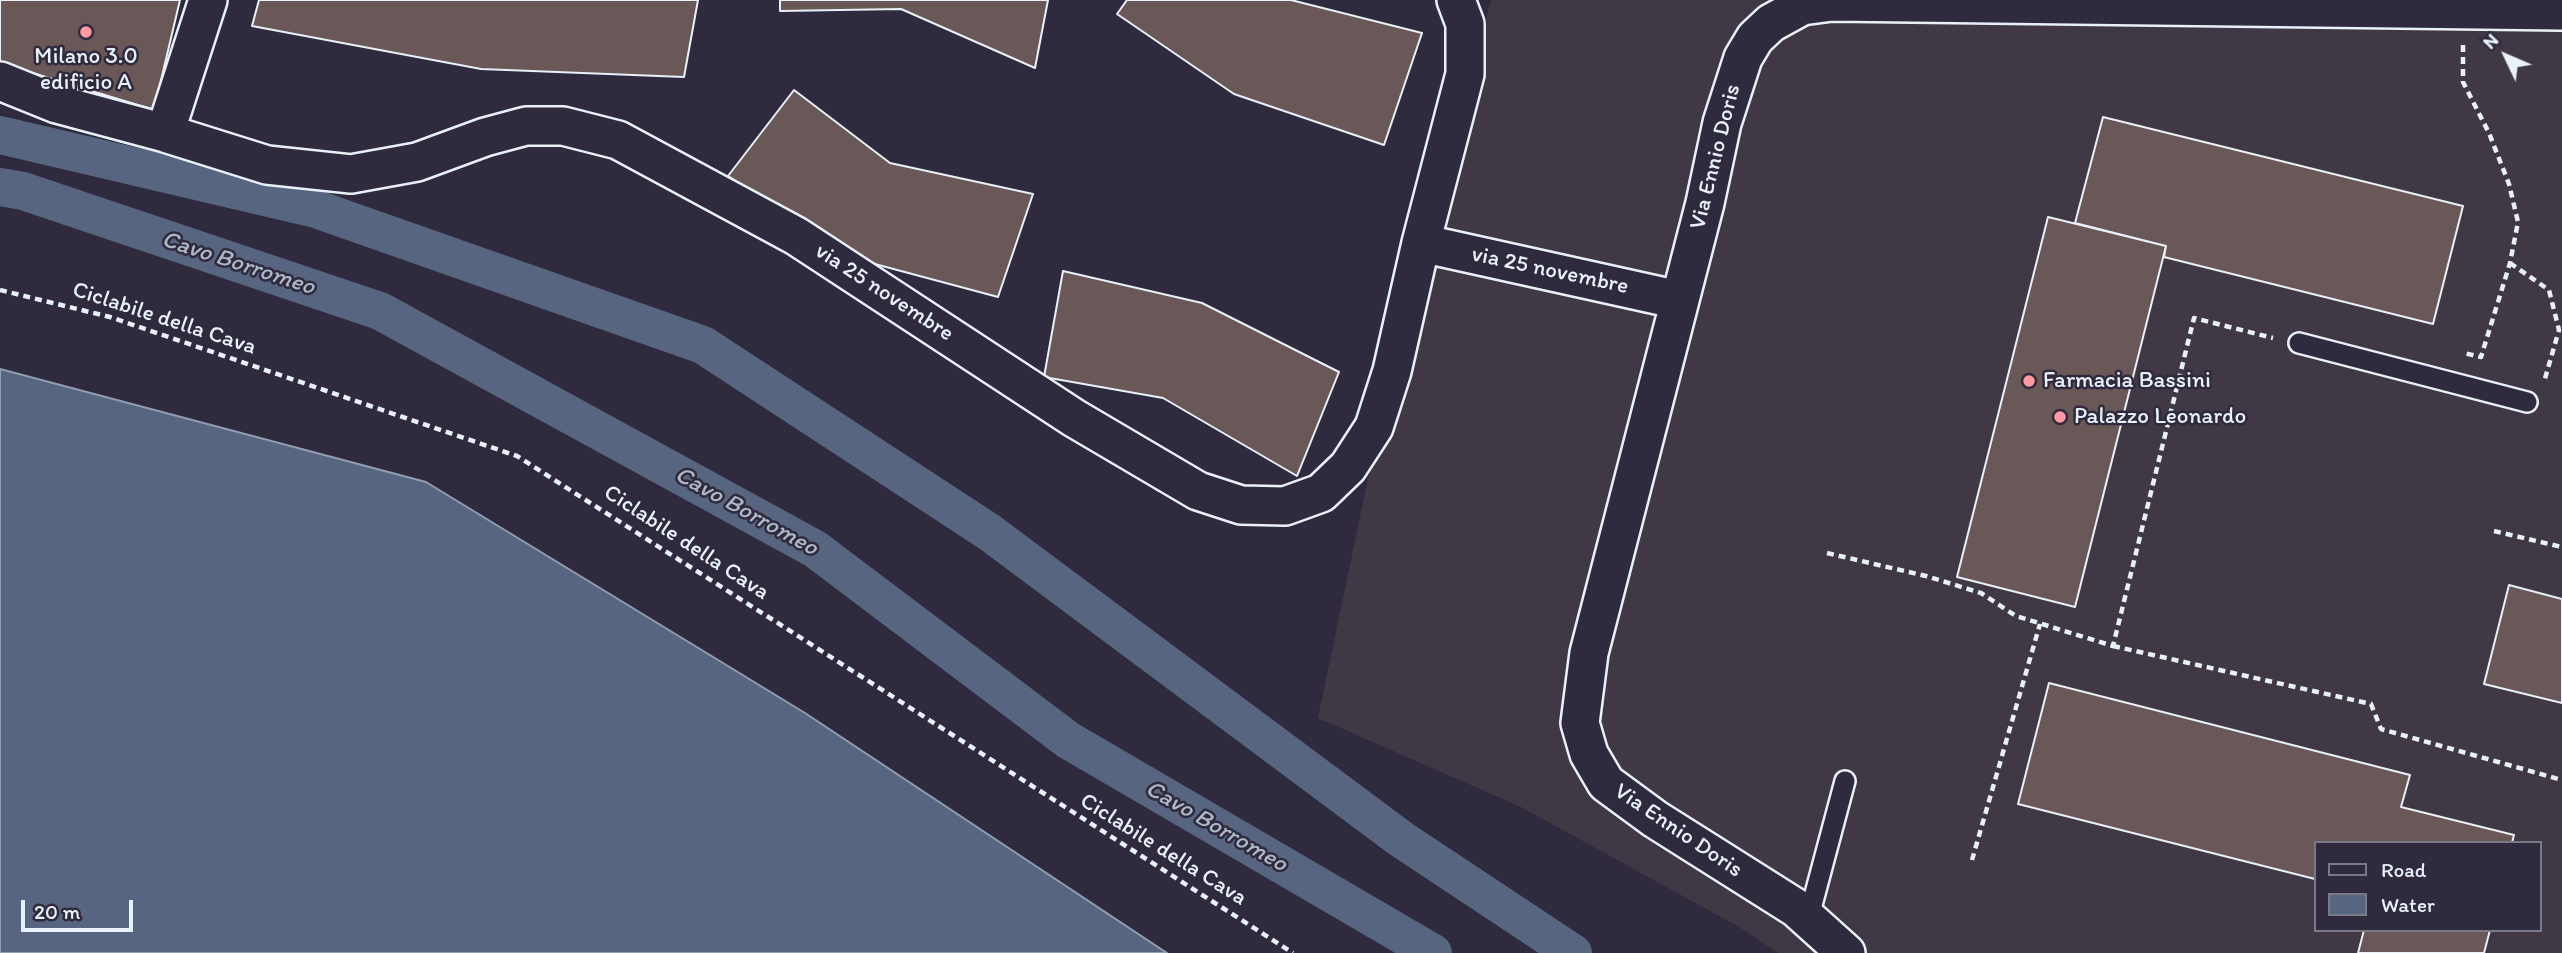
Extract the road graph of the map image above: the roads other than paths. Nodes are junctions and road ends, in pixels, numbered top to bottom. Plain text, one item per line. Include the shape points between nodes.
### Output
1 (208, 0) edge
2 (1457, 0) edge
3 (2562, 11) edge
4 (0, 81) edge
5 (165, 133) junction
6 (1422, 243) junction
7 (1679, 300) junction
8 (2299, 343) dead end
9 (2535, 398) road end
10 (1845, 780) dead end
11 (1808, 920) junction
12 (1846, 953) edge

1 - 5 street
2 - 6 street, via 25 novembre via 1465,23 1465,75
3 - 7 street, Via Ennio Doris via 1832,2 1802,6 1771,23 1742,58
4 - 5 street, via 25 novembre via 57,104
5 - 6 street, via 25 novembre via 267,165 351,174 417,162 526,126 563,126 618,141 796,236 1074,418 1198,491 1241,505 1285,506 1321,493 1348,467 1374,427
6 - 7 street, via 25 novembre
7 - 11 street, Via Ennio Doris via 1589,653 1580,723 1589,754 1606,783
8 - 9 lane
10 - 11 lane
11 - 12 street, Via Ennio Doris

